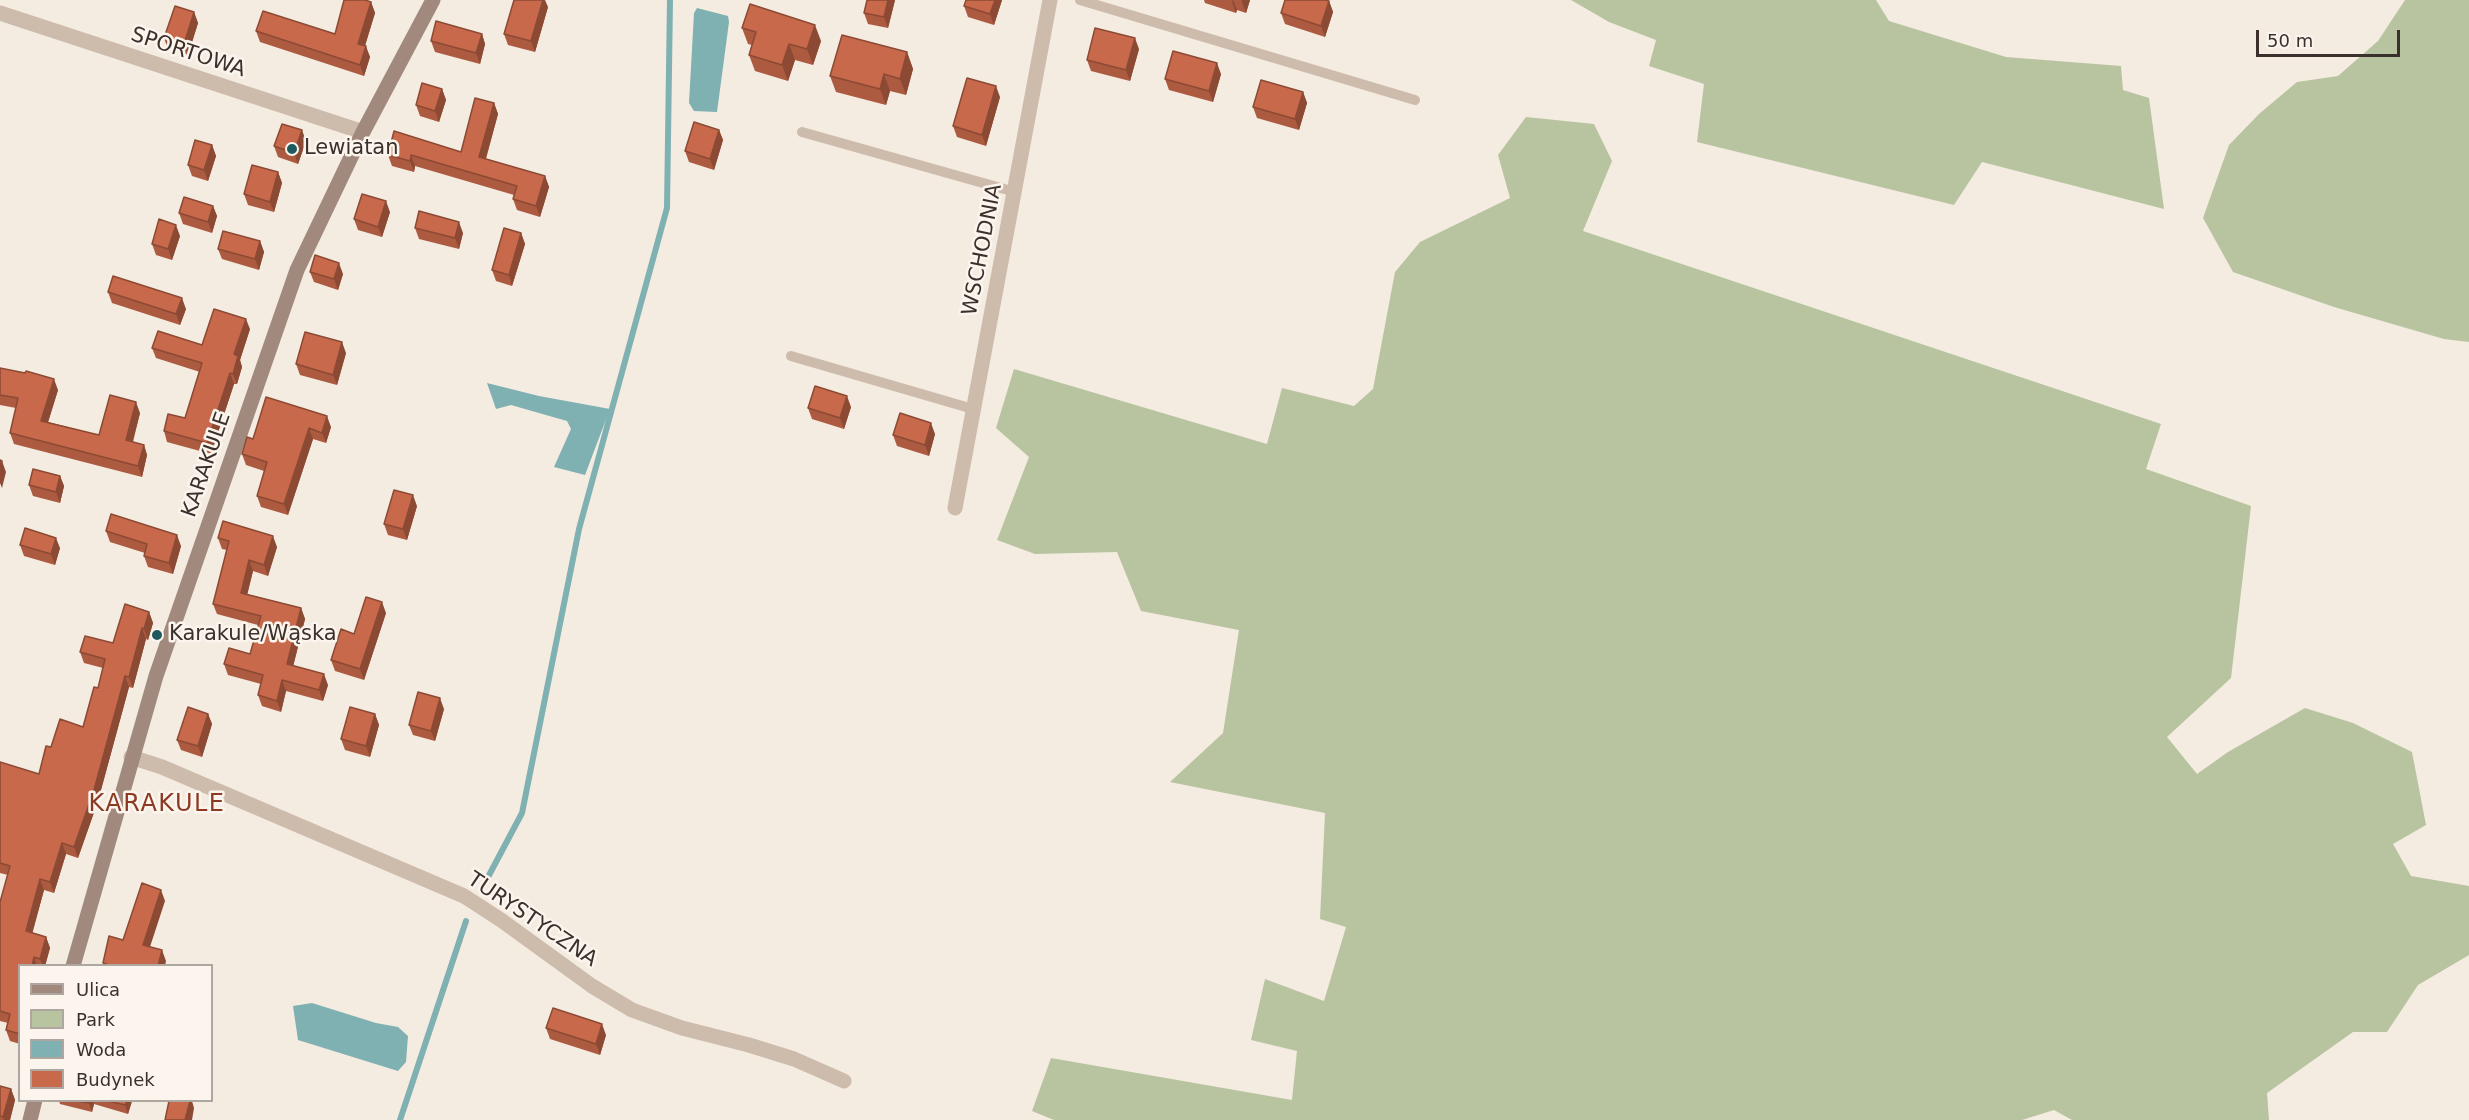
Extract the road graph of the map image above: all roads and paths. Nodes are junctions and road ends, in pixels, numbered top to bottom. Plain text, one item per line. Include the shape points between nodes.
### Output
1 (433, 0) edge
2 (1050, 0) edge
3 (1080, 0) edge
4 (0, 14) edge
5 (1415, 100) dead end
6 (363, 132) junction
7 (802, 132) dead end
8 (1015, 192) junction
9 (791, 356) dead end
10 (974, 409) junction
11 (955, 508) dead end
12 (131, 757) junction
13 (74, 964) edge
14 (844, 1081) dead end
15 (35, 1102) edge
16 (30, 1120) edge

1 - 6 street, KARAKULE
2 - 8 street, WSCHODNIA
3 - 5 lane
4 - 6 street, SPORTOWA
6 - 12 street, KARAKULE via 297,270
7 - 8 lane
8 - 10 street, WSCHODNIA
9 - 10 lane
10 - 11 street, WSCHODNIA
12 - 13 street, KARAKULE
12 - 14 street, TURYSTYCZNA via 464,896 632,1010 794,1059
15 - 16 street

